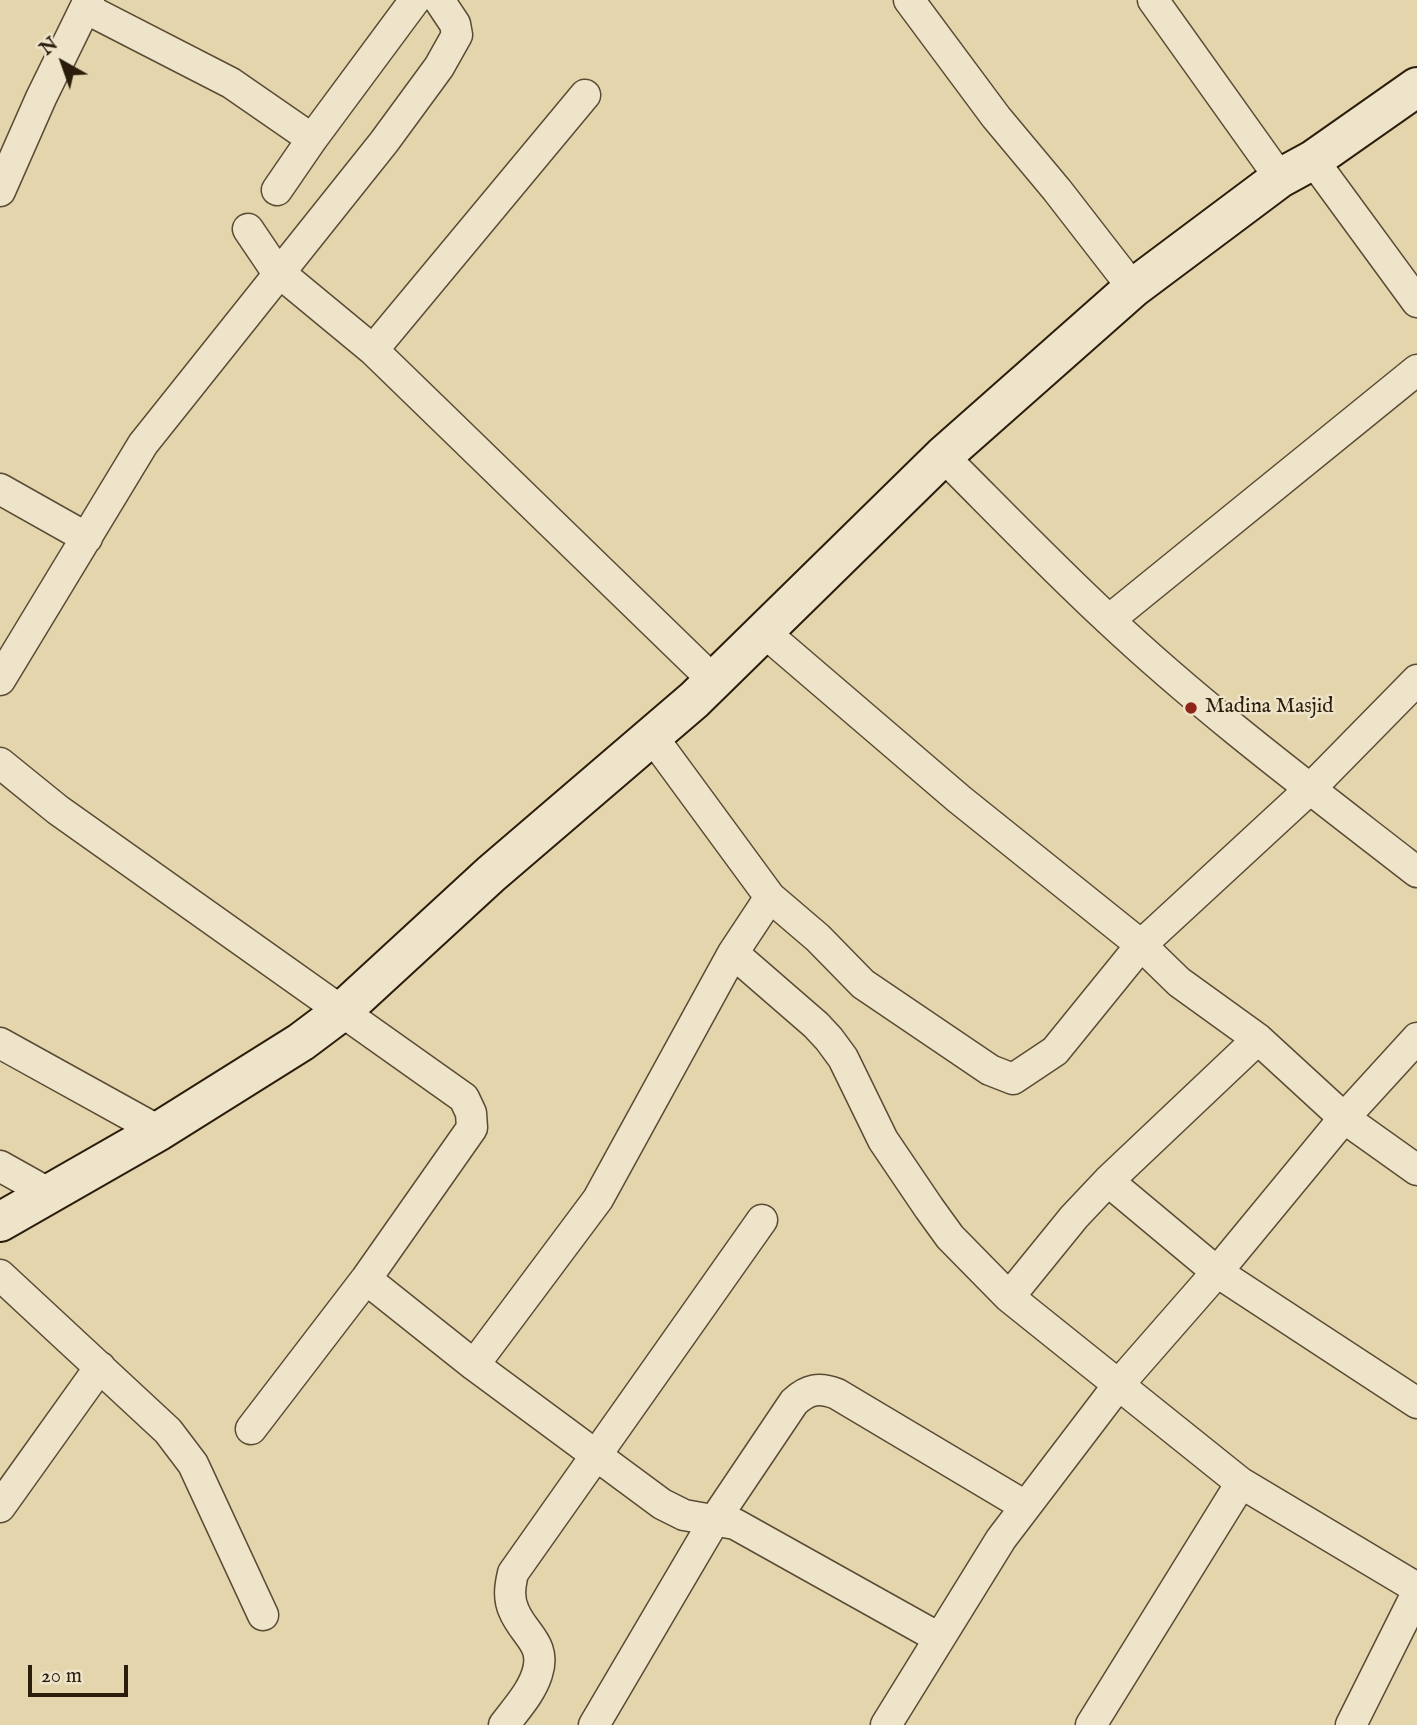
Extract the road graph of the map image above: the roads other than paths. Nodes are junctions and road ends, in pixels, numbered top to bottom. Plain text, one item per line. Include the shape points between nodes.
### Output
1 (415, 0) edge
2 (439, 0) edge
3 (909, 0) edge
4 (1153, 0) edge
5 (87, 4) edge
6 (1417, 87) edge
7 (585, 95) dead end
8 (312, 139) junction
9 (1296, 169) junction
10 (277, 190) dead end
11 (0, 191) edge
12 (248, 229) dead end
13 (278, 272) junction
14 (1133, 288) junction
15 (1417, 303) edge
16 (373, 350) junction
17 (1417, 370) edge
18 (943, 456) junction
19 (0, 489) edge
20 (87, 537) junction
21 (1109, 620) junction
22 (763, 631) junction
23 (0, 680) edge
24 (713, 680) junction
25 (1417, 680) edge
26 (651, 735) junction
27 (0, 763) edge
28 (1310, 789) junction
29 (1417, 872) edge
30 (770, 897) junction
31 (1140, 945) junction
32 (733, 953) junction
33 (341, 1013) junction
34 (1417, 1038) edge
35 (1258, 1039) junction
36 (0, 1042) edge
37 (1344, 1118) junction
38 (159, 1131) junction
39 (0, 1166) edge
40 (1417, 1170) edge
41 (1108, 1181) junction
42 (50, 1194) junction
43 (762, 1220) dead end
44 (0, 1222) edge
45 (1217, 1272) junction
46 (0, 1275) edge
47 (366, 1279) junction
48 (1009, 1297) junction
49 (474, 1365) junction
50 (100, 1367) junction
51 (1119, 1384) junction
52 (1417, 1402) edge
53 (251, 1429) dead end
54 (596, 1455) junction
55 (1241, 1483) junction
56 (1026, 1506) junction
57 (0, 1507) edge
58 (714, 1521) junction
59 (1417, 1588) edge
60 (1417, 1594) edge
61 (263, 1615) dead end
62 (939, 1639) junction
63 (505, 1725) edge
64 (594, 1725) edge
65 (886, 1725) edge
66 (1091, 1725) edge
67 (1351, 1725) edge

1 - 8 street
2 - 13 street via 455,23 457,35 439,68
3 - 14 street
4 - 9 street
5 - 8 street via 231,83
5 - 11 street
6 - 9 street
7 - 16 street
8 - 10 street
9 - 14 street
9 - 15 street
12 - 13 street
13 - 16 street
13 - 20 street via 144,444
14 - 18 street
16 - 24 street
17 - 21 street
18 - 21 street
18 - 22 street
19 - 20 street
20 - 23 street
21 - 28 street
22 - 24 street
22 - 31 street via 959,799
24 - 26 street
25 - 28 street
26 - 30 street
26 - 33 street
27 - 33 street via 58,810
28 - 29 street
28 - 31 street
30 - 31 street via 863,984 980,1064 1013,1079 1055,1051
30 - 32 street
31 - 35 street via 1179,982
32 - 48 street via 829,1039 883,1140 929,1208 950,1237
32 - 49 street via 598,1199
33 - 38 street
33 - 47 street via 464,1098 471,1113 472,1128
34 - 37 street
35 - 37 street
35 - 41 street
36 - 38 street
37 - 40 street
37 - 45 street
38 - 42 street
39 - 42 street
41 - 45 street
41 - 48 street
42 - 44 street
43 - 54 street
45 - 51 street
45 - 52 street
46 - 50 street
47 - 49 street
47 - 53 street
48 - 51 street
49 - 54 street
50 - 57 street
50 - 61 street via 168,1431 193,1464
51 - 55 street
51 - 56 street
54 - 58 street via 662,1504 684,1515
54 - 63 street via 513,1573 509,1592 513,1609 538,1645 538,1671
55 - 59 street
55 - 66 street
56 - 58 street via 824,1389 811,1390 794,1402
56 - 62 street
58 - 62 street via 735,1524
58 - 64 street
60 - 67 street
62 - 65 street

